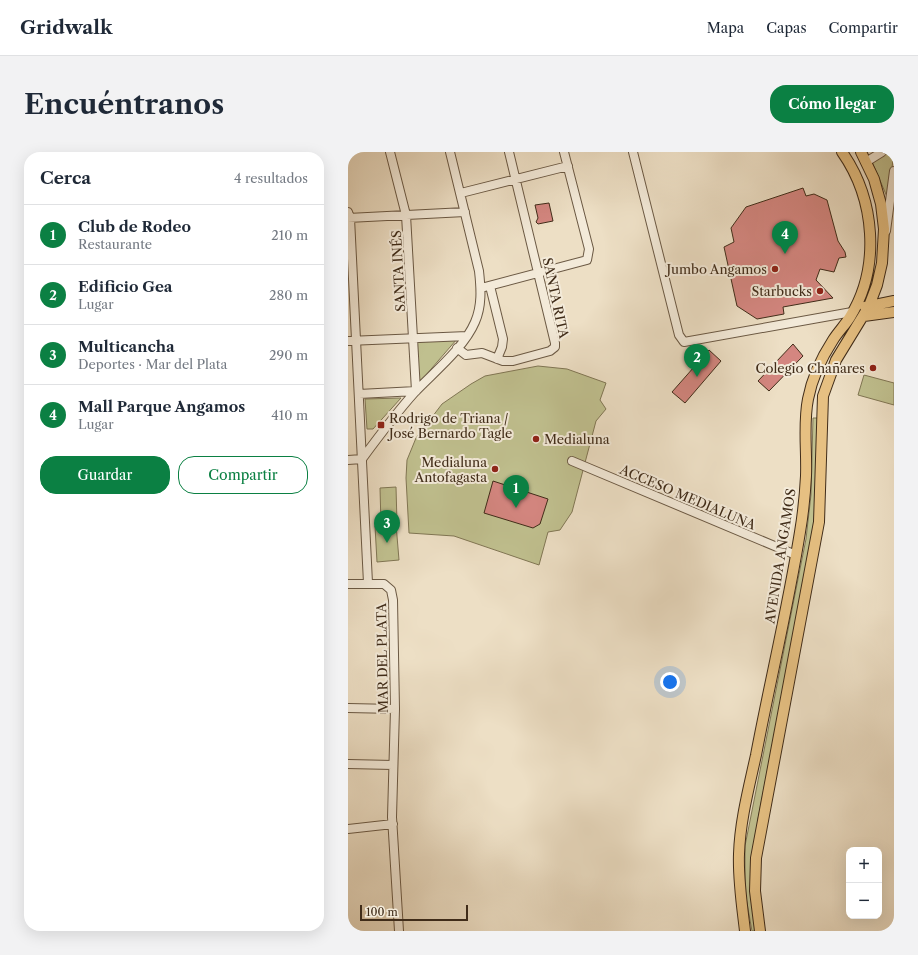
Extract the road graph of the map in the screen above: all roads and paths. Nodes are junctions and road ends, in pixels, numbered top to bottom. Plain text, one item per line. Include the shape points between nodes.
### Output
1 (390, 152) edge
2 (450, 152) edge
3 (509, 152) edge
4 (564, 152) edge
5 (633, 152) edge
6 (842, 152) edge
7 (860, 152) edge
8 (882, 152) edge
9 (866, 162) junction
10 (568, 166) junction
11 (894, 171) edge
12 (516, 179) junction
13 (461, 193) junction
14 (465, 212) junction
15 (406, 215) junction
16 (349, 216) edge
17 (884, 241) junction
18 (539, 273) junction
19 (490, 286) junction
20 (481, 288) junction
21 (894, 301) edge
22 (869, 306) junction
23 (894, 312) edge
24 (851, 315) junction
25 (864, 316) junction
26 (467, 336) junction
27 (413, 338) junction
28 (352, 341) edge
29 (457, 348) junction
30 (497, 359) junction
31 (416, 391) junction
32 (359, 394) junction
33 (362, 459) junction
34 (348, 460) edge
35 (572, 461) dead end
36 (796, 555) junction
37 (368, 583) junction
38 (348, 584) edge
39 (348, 708) edge
40 (395, 710) junction
41 (348, 764) edge
42 (393, 765) junction
43 (392, 824) junction
44 (348, 829) edge
45 (399, 931) edge
46 (745, 931) edge
47 (760, 931) edge

1 - 15 street, SANTA INÉS
2 - 13 street
3 - 12 street, SANTA RITA
4 - 10 street
5 - 24 street via 679,336 684,342
6 - 24 main road, AVENIDA ANGAMOS via 861,188 870,230 868,266
7 - 9 main road
8 - 9 street
9 - 17 main road via 881,204
10 - 12 street
10 - 18 street via 589,249 587,260
11 - 17 street
12 - 13 street
12 - 18 street, SANTA RITA
13 - 14 street
14 - 15 street
14 - 20 street
15 - 16 street
15 - 27 street, SANTA INÉS
16 - 28 street
17 - 22 main road via 880,274
18 - 19 street
18 - 30 street, SANTA RITA via 555,347 550,351 513,361
19 - 20 street
19 - 30 street via 504,339
20 - 26 street via 475,322
21 - 22 main road
22 - 24 main road
22 - 25 main road
23 - 25 main road
24 - 25 street
24 - 36 main road, AVENIDA ANGAMOS via 822,358 810,390 805,430 804,497
25 - 47 main road via 836,360 823,396 819,522 756,858 755,891
26 - 27 street
26 - 29 street
27 - 28 street
27 - 31 street, SANTA INÉS
28 - 32 street
29 - 30 street, SANTA RITA via 466,354 482,353
29 - 31 street
31 - 32 street
31 - 33 street via 389,420
32 - 33 street
33 - 34 street
33 - 37 street
35 - 36 street, ACCESO MEDIALUNA
36 - 46 main road, AVENIDA ANGAMOS via 740,832 739,884
37 - 38 street, MAR DEL PLATA
37 - 40 street, MAR DEL PLATA via 384,584 391,590
39 - 40 street
40 - 42 street, MAR DEL PLATA
41 - 42 street
42 - 43 street, MAR DEL PLATA
43 - 44 street
43 - 45 street, MAR DEL PLATA

